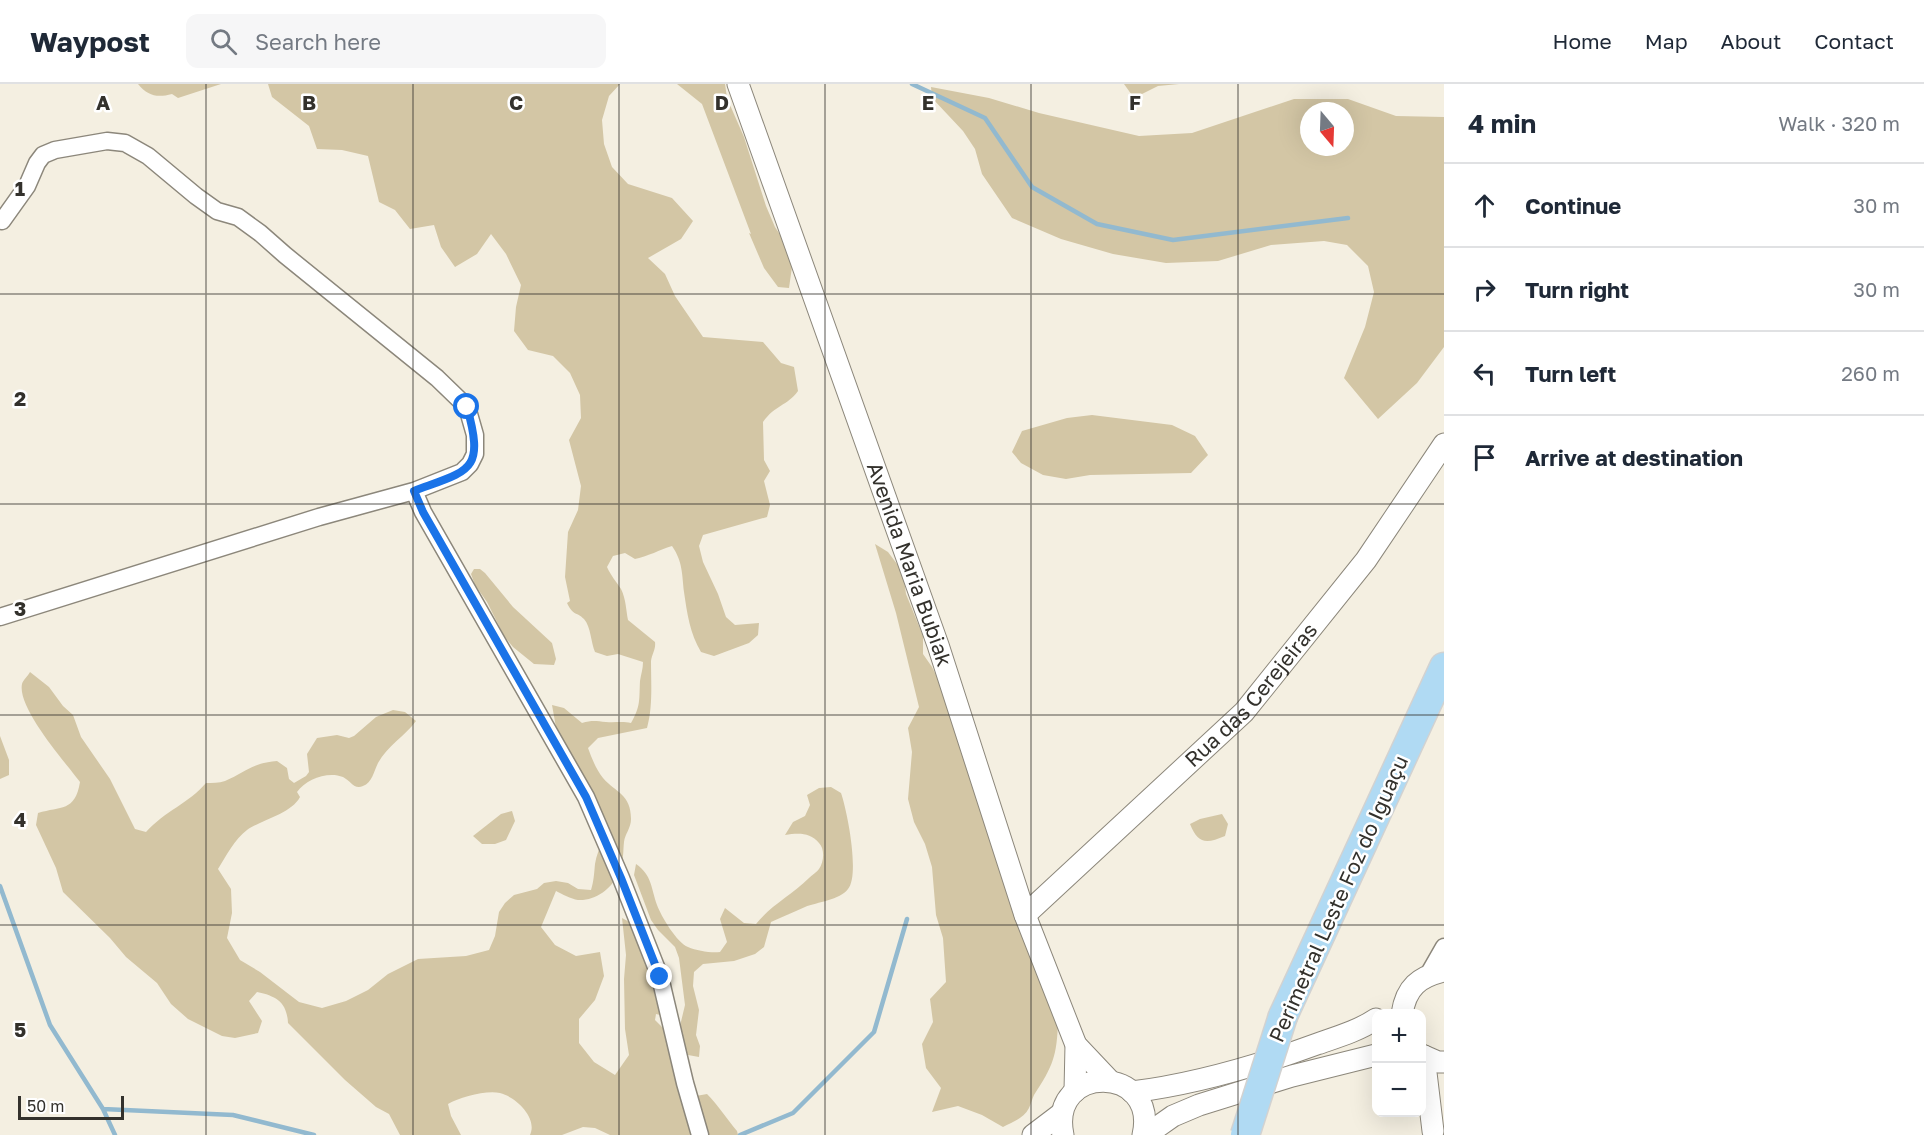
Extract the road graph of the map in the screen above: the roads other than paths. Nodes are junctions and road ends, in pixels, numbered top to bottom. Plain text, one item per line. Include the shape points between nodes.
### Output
1 (738, 84) edge
2 (3, 221) dead end
3 (1444, 444) edge
4 (414, 491) junction
5 (0, 617) edge
6 (1444, 667) edge
7 (1025, 915) junction
8 (1444, 947) edge
9 (1436, 973) edge
10 (1403, 1007) edge
11 (1372, 1022) edge
12 (1076, 1045) junction
13 (1372, 1055) edge
14 (1430, 1058) edge
15 (1110, 1081) junction
16 (1075, 1091) junction
17 (1132, 1092) junction
18 (1444, 1100) edge
19 (1062, 1113) junction
20 (1433, 1133) edge
21 (700, 1135) edge
22 (1033, 1135) edge
23 (1063, 1135) edge
24 (1145, 1135) edge
25 (1245, 1135) edge

1 - 7 street, Avenida Maria Bubiak via 938,645
2 - 4 street via 43,155 107,141 125,143 148,156 217,211 238,217 260,233 467,407 475,435 475,454 470,464 462,472
3 - 7 street, Rua das Cerejeiras via 1366,560 1244,712
4 - 5 street
4 - 21 street via 596,819 660,977
6 - 25 highway, Perimetral Leste Foz do Iguaçu, bridge via 1283,1016
7 - 12 street, Avenida Maria Bubiak
8 - 9 street
9 - 10 street via 1413,986
11 - 17 street via 1299,1051 1202,1081
12 - 15 street, Avenida Maria Bubiak
12 - 16 street, Avenida Maria Bubiak
13 - 24 street via 1199,1105 1173,1116
14 - 20 street
15 - 16 street via 1085,1084
15 - 17 street
16 - 19 street
17 - 24 street via 1144,1113
18 - 20 street
19 - 22 street
19 - 23 street

